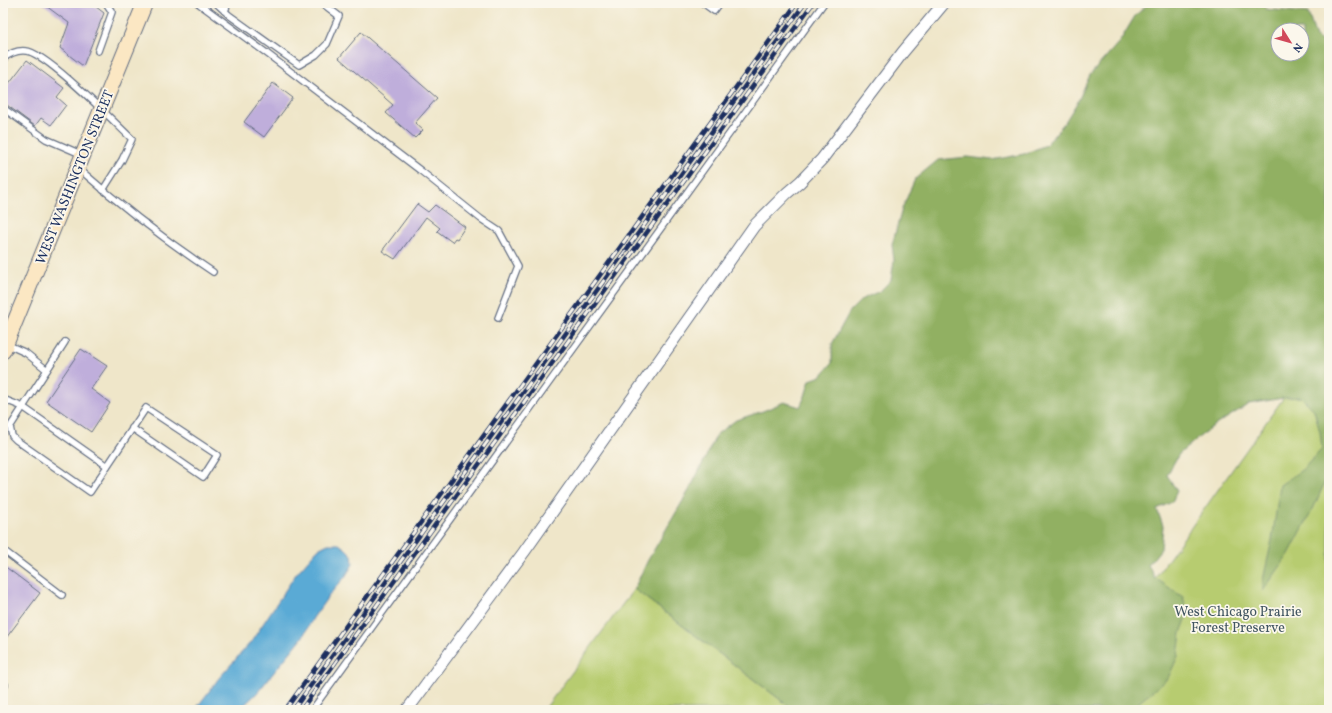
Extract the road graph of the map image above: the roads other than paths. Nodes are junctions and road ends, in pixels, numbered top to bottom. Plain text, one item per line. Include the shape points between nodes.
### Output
1 (106, 3) edge
2 (145, 3) edge
3 (198, 3) edge
4 (216, 3) edge
5 (228, 3) edge
6 (322, 3) edge
7 (703, 3) edge
8 (720, 3) edge
9 (824, 3) edge
10 (944, 3) edge
11 (225, 11) junction
12 (98, 51) dead end
13 (3, 59) edge
14 (3, 108) edge
15 (101, 110) junction
16 (80, 162) junction
17 (103, 190) junction
18 (213, 272) dead end
19 (498, 318) dead end
20 (65, 342) dead end
21 (4, 348) edge
22 (47, 370) junction
23 (3, 399) edge
24 (23, 407) junction
25 (132, 428) junction
26 (107, 466) junction
27 (3, 550) edge
28 (62, 595) dead end
29 (312, 710) edge
30 (407, 710) edge

1 - 12 lane via 112,12
2 - 15 main road, WEST WASHINGTON STREET
3 - 19 lane via 499,231 518,266
4 - 11 lane
5 - 11 lane
6 - 11 lane via 339,16 327,44 299,66
7 - 8 lane via 714,11
9 - 29 lane
10 - 30 street via 903,52 822,159 754,226 524,552
13 - 15 lane via 26,51 36,54
14 - 16 lane
15 - 16 main road, WEST WASHINGTON STREET
15 - 17 lane via 132,139
16 - 17 lane
16 - 21 main road, WEST WASHINGTON STREET
17 - 18 lane via 172,244
20 - 22 lane
21 - 22 lane via 26,353
22 - 24 lane
23 - 24 lane
24 - 26 lane
24 - 26 lane via 10,427 12,436 22,445 90,492
25 - 25 lane via 203,477 218,455 146,408
25 - 26 lane
27 - 28 lane

